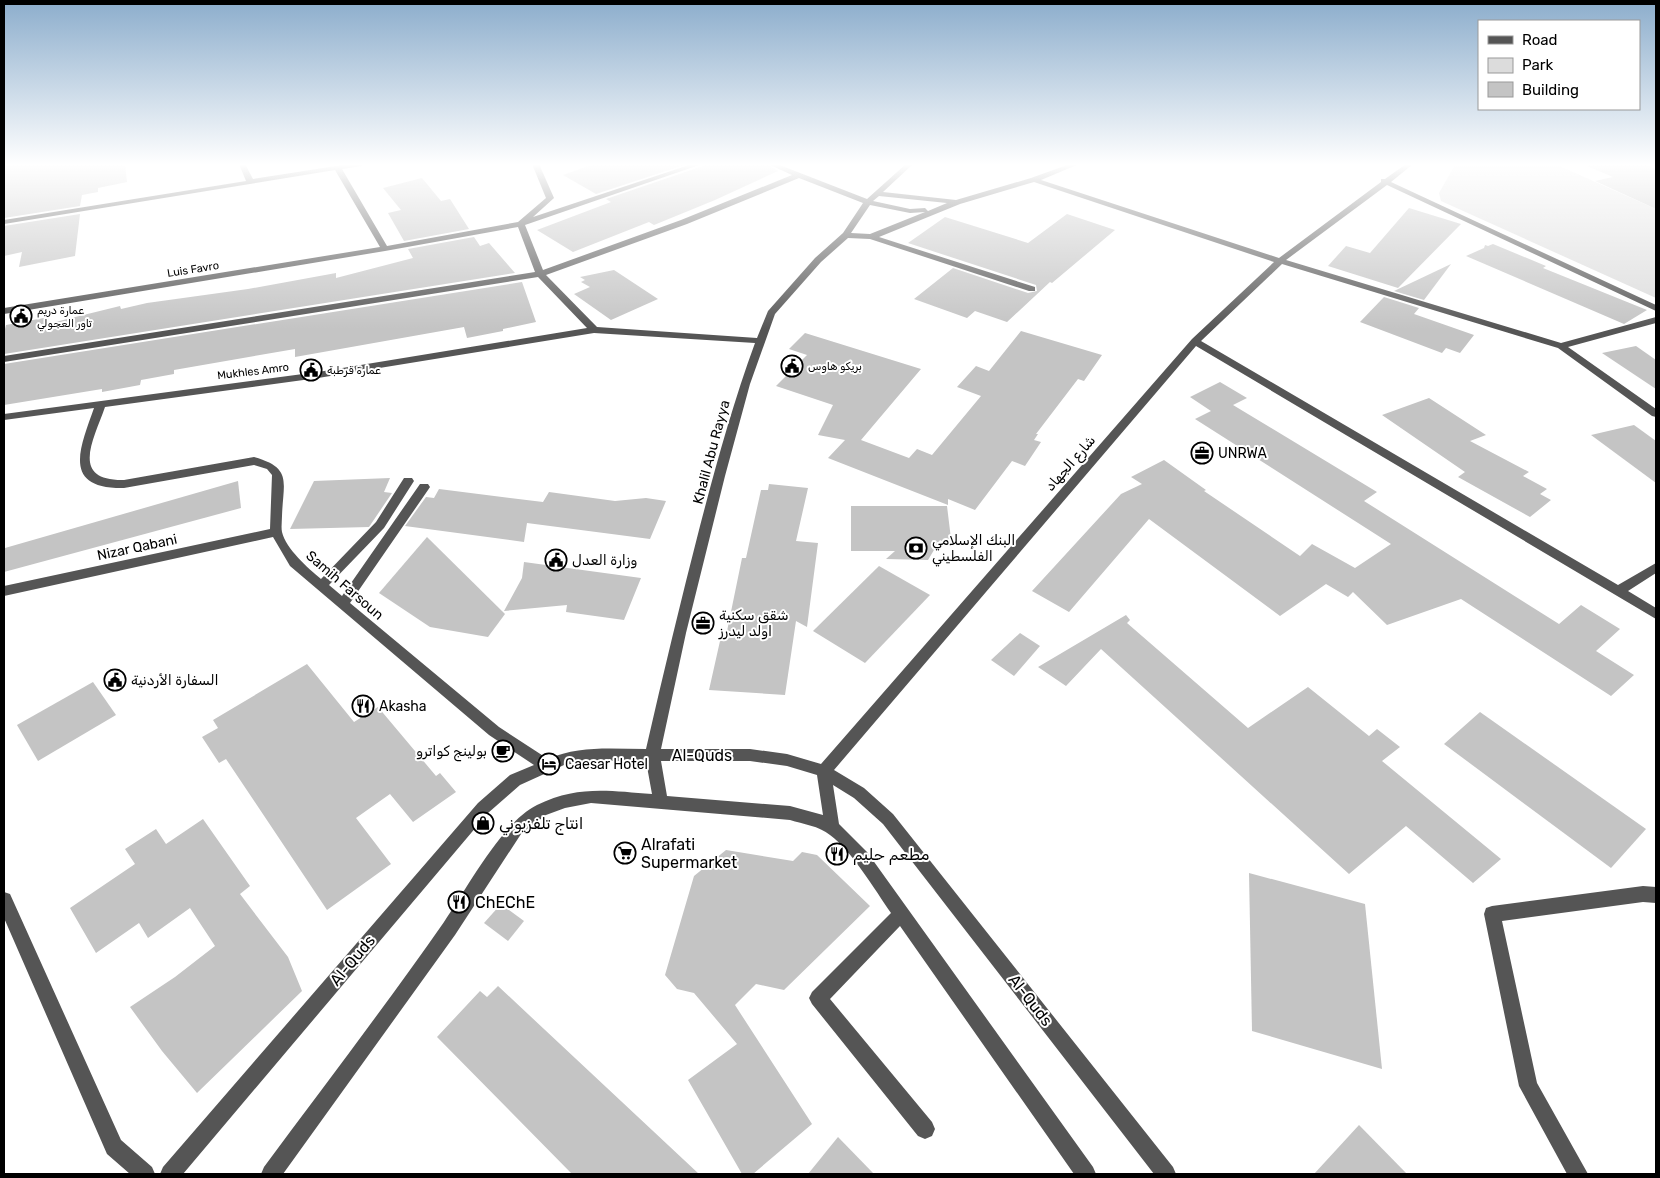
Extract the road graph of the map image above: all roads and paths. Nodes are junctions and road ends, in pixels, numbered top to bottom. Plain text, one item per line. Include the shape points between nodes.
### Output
1 (23, 219) edge
2 (368, 219) edge
3 (527, 219) edge
4 (536, 219) edge
5 (691, 219) edge
6 (857, 219) edge
7 (915, 219) edge
8 (1152, 219) edge
9 (1335, 219) edge
10 (1465, 219) edge
11 (4, 222) edge
12 (521, 224) junction
13 (846, 235) junction
14 (871, 237) junction
15 (386, 249) junction
16 (1280, 261) junction
17 (540, 274) junction
18 (1032, 289) dead end
19 (1656, 308) edge
20 (4, 311) edge
21 (1656, 320) edge
22 (594, 330) junction
23 (761, 341) junction
24 (1195, 341) junction
25 (1561, 346) junction
26 (4, 360) edge
27 (101, 403) junction
28 (1656, 414) edge
29 (4, 417) edge
30 (408, 481) dead end
31 (424, 487) dead end
32 (276, 532) junction
33 (1656, 567) edge
34 (321, 586) junction
35 (4, 591) edge
36 (1618, 591) junction
37 (342, 604) junction
38 (1656, 614) edge
39 (652, 755) junction
40 (546, 766) junction
41 (824, 771) junction
42 (662, 802) junction
43 (832, 828) junction
44 (1656, 895) edge
45 (4, 900) edge
46 (901, 914) junction
47 (925, 1129) dead end
48 (145, 1174) edge
49 (170, 1174) edge
50 (271, 1174) edge
51 (1086, 1174) edge
52 (1166, 1174) edge
53 (1578, 1174) edge

1 - 11 street
2 - 15 street
3 - 12 street
4 - 12 street, Luis Favro
5 - 17 street
6 - 13 street, Khalil Abu Rayya
7 - 14 street
8 - 16 street
9 - 16 street, شارع الجهاد
10 - 19 street
12 - 15 street, Luis Favro
12 - 17 street
13 - 14 street
13 - 23 street, Khalil Abu Rayya via 818,260 771,313
14 - 18 street
15 - 20 street, Luis Favro
16 - 24 street, شارع الجهاد
16 - 25 street
17 - 22 street
17 - 26 street
21 - 25 street
22 - 23 street, Mukhles Amro
22 - 27 street, Mukhles Amro via 318,375
23 - 39 street, Khalil Abu Rayya via 745,384 719,476
24 - 36 street
24 - 41 street, شارع الجهاد
25 - 28 street
27 - 29 street, Mukhles Amro
27 - 32 street via 83,456 85,470 91,478 104,483 124,484 254,461 267,464 278,475
30 - 34 street via 380,525
31 - 37 street
32 - 34 street, Samih Farsoun via 294,563
32 - 35 street, Nizar Qabani
33 - 36 street
34 - 37 street, Samih Farsoun
36 - 38 street
37 - 40 street, Samih Farsoun via 494,731
39 - 40 street, Al-Quds via 591,755 563,759
39 - 41 street, Al-Quds via 750,755 787,760
39 - 42 street, Khalil Abu Rayya
40 - 49 street, Al-Quds via 515,780 483,808
41 - 43 street
41 - 52 street, Al-Quds via 859,793 888,819
42 - 43 street via 790,813
42 - 50 street via 591,796 540,810 516,829 448,930
43 - 46 street via 861,857
44 - 53 street via 1492,914 1528,1086
45 - 48 street via 114,1147
46 - 47 street via 818,998
46 - 51 street

